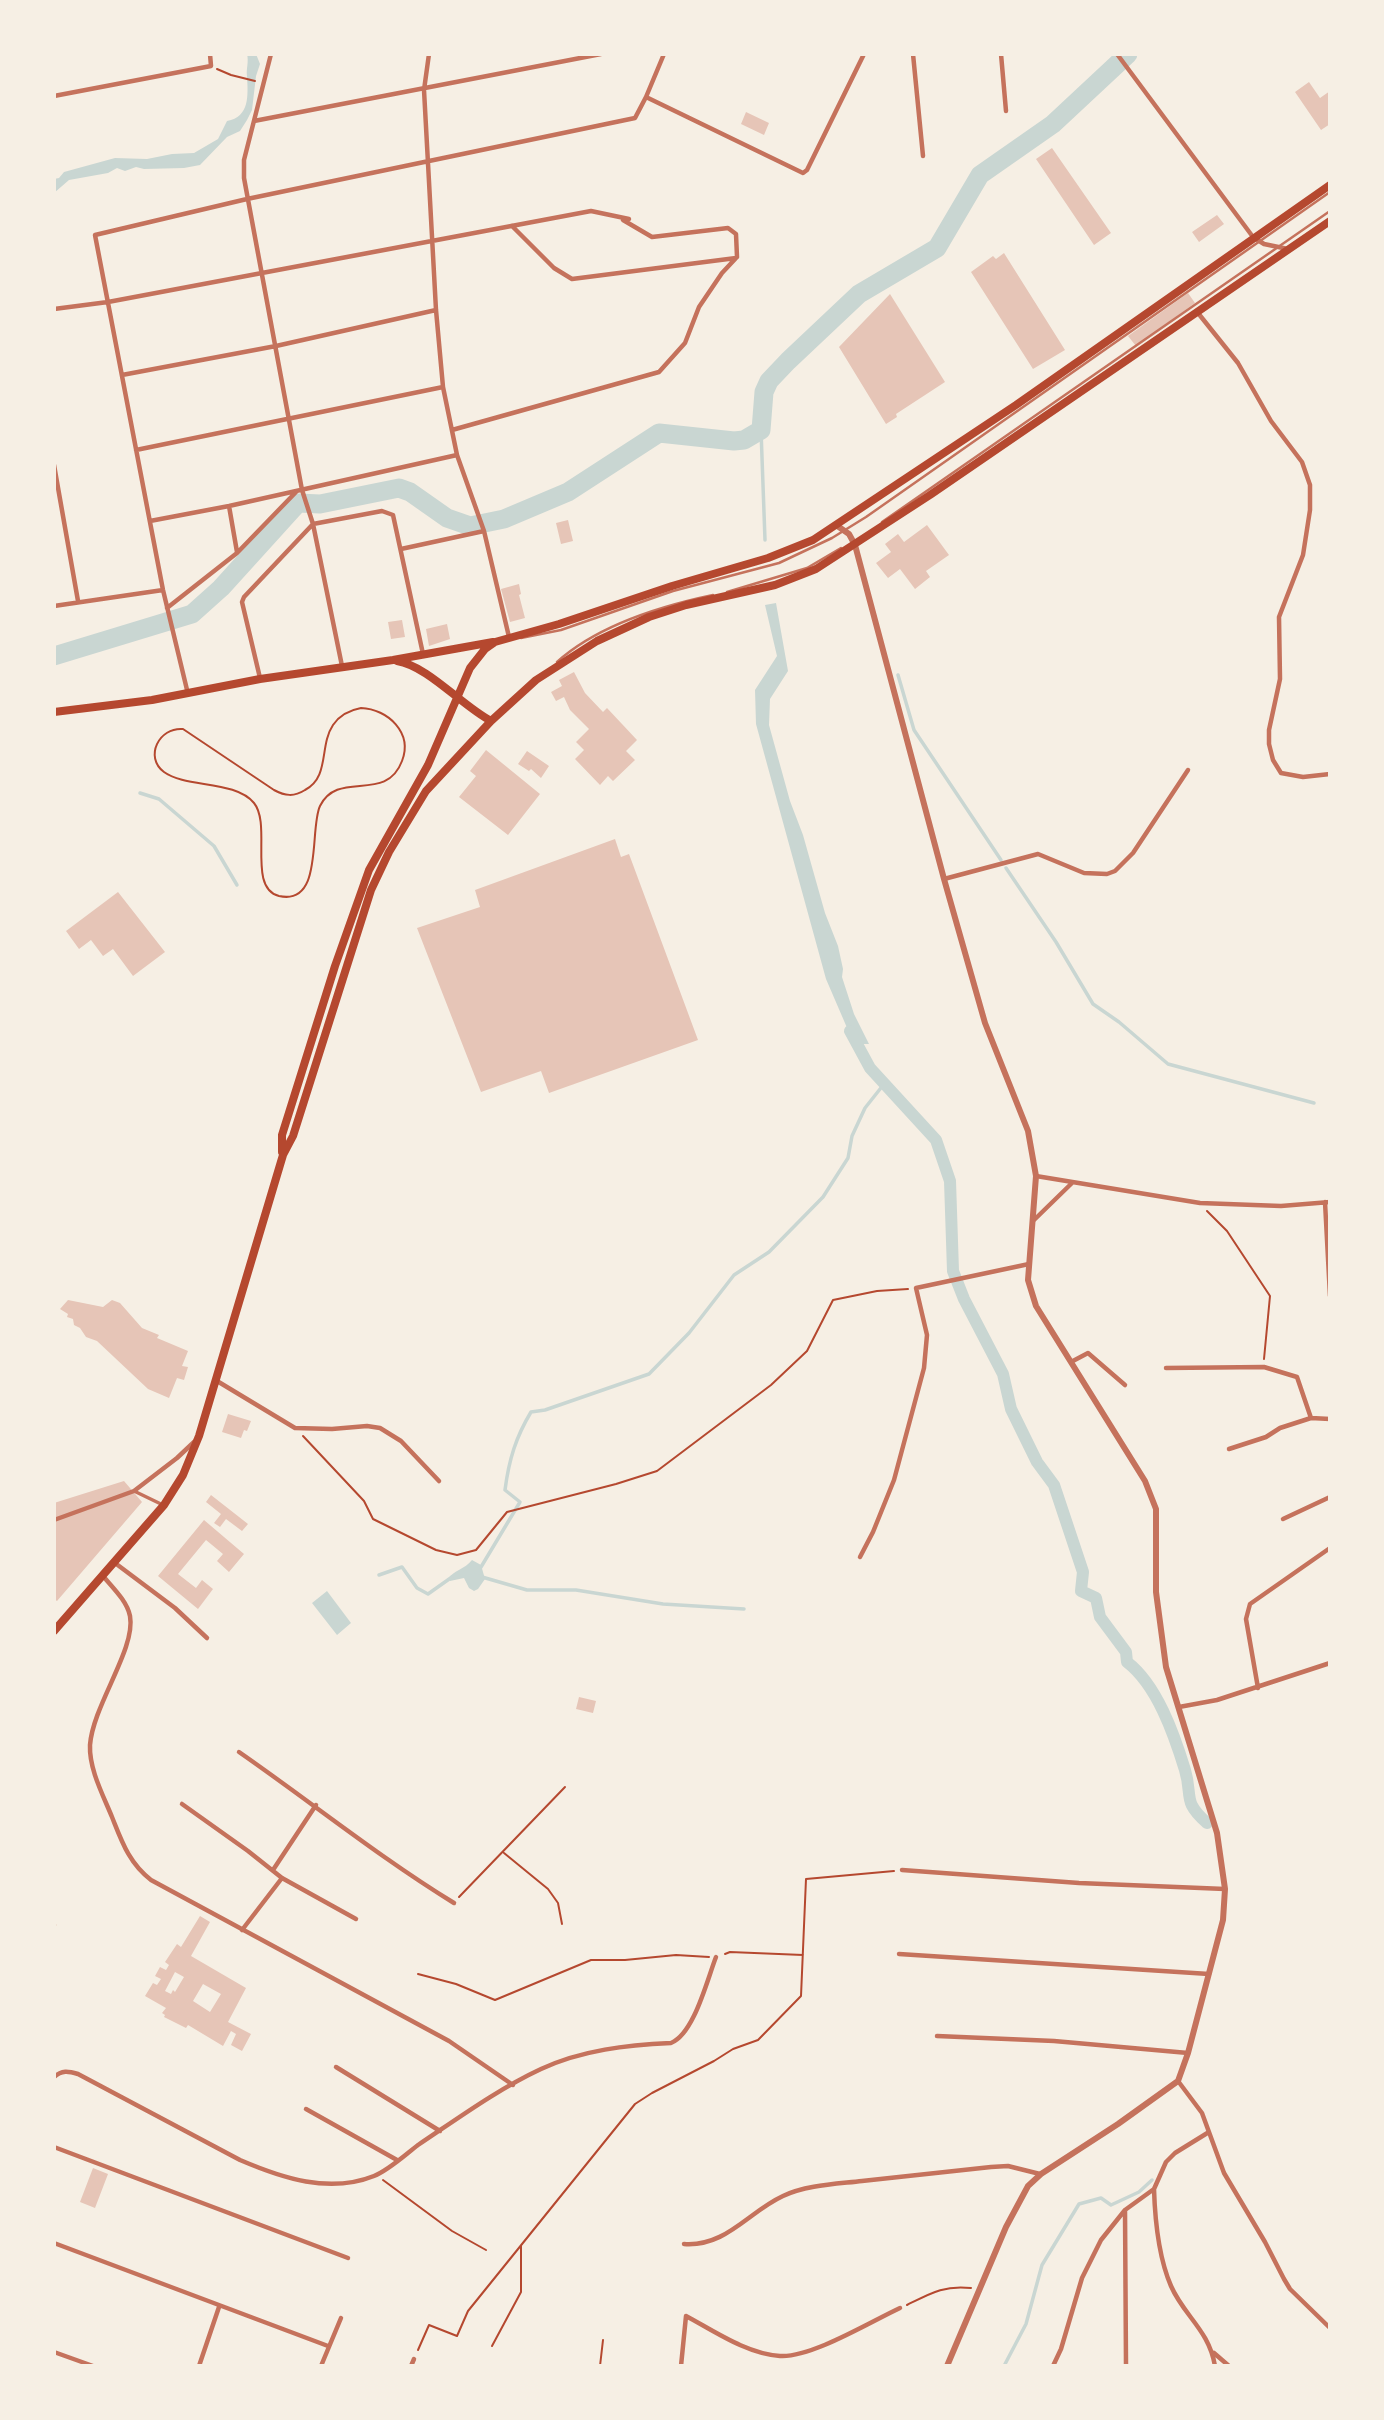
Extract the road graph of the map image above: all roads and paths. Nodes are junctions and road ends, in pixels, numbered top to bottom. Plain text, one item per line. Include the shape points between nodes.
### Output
1 (210, 54) edge
2 (271, 54) edge
3 (429, 54) edge
4 (601, 54) edge
5 (664, 54) edge
6 (864, 54) edge
7 (913, 54) edge
8 (1000, 54) edge
9 (1117, 54) edge
10 (222, 72) dead end
11 (255, 81) dead end
12 (424, 90) junction
13 (54, 96) edge
14 (646, 97) junction
15 (1006, 111) dead end
16 (254, 121) junction
17 (923, 156) dead end
18 (427, 163) junction
19 (1330, 185) edge
20 (1330, 192) edge
21 (247, 199) junction
22 (1330, 211) edge
23 (620, 219) junction
24 (629, 219) dead end
25 (1330, 221) edge
26 (512, 226) junction
27 (1256, 239) junction
28 (432, 240) junction
29 (1278, 247) junction
30 (1289, 249) junction
31 (737, 257) junction
32 (262, 273) junction
33 (108, 302) junction
34 (54, 309) edge
35 (436, 310) junction
36 (1198, 313) junction
37 (276, 346) junction
38 (122, 375) junction
39 (443, 387) junction
40 (290, 419) junction
41 (452, 430) junction
42 (136, 450) junction
43 (457, 455) junction
44 (54, 465) edge
45 (299, 490) junction
46 (229, 506) junction
47 (150, 521) junction
48 (313, 524) junction
49 (836, 524) junction
50 (483, 528) junction
51 (846, 531) junction
52 (855, 543) junction
53 (401, 549) junction
54 (237, 553) junction
55 (163, 590) junction
56 (78, 601) junction
57 (54, 606) edge
58 (167, 610) junction
59 (509, 637) junction
60 (495, 642) junction
61 (423, 654) junction
62 (393, 660) junction
63 (342, 666) junction
64 (260, 680) junction
65 (188, 694) junction
66 (458, 699) junction
67 (54, 712) edge
68 (491, 721) junction
69 (328, 735) joint
70 (1188, 770) dead end
71 (1330, 774) edge
72 (944, 879) junction
73 (283, 1155) junction
74 (1036, 1176) junction
75 (1072, 1183) junction
76 (1328, 1202) edge
77 (1200, 1203) junction
78 (1033, 1221) junction
79 (1029, 1264) junction
80 (916, 1289) junction
81 (1330, 1296) edge
82 (1071, 1362) junction
83 (1264, 1367) junction
84 (1166, 1368) dead end
85 (216, 1381) junction
86 (1125, 1385) dead end
87 (1311, 1418) junction
88 (1330, 1419) edge
89 (295, 1428) junction
90 (200, 1436) junction
91 (1229, 1448) dead end
92 (439, 1481) dead end
93 (134, 1490) junction
94 (1330, 1497) edge
95 (164, 1505) junction
96 (1283, 1519) dead end
97 (54, 1520) edge
98 (1330, 1548) edge
99 (860, 1557) dead end
100 (114, 1562) junction
101 (102, 1575) junction
102 (54, 1631) edge
103 (206, 1638) dead end
104 (1330, 1664) edge
105 (1258, 1688) junction
106 (1179, 1707) junction
107 (239, 1752) dead end
108 (565, 1787) dead end
109 (182, 1804) dead end
110 (316, 1805) junction
111 (504, 1852) junction
112 (273, 1870) junction
113 (902, 1870) joint
114 (282, 1878) junction
115 (1225, 1889) junction
116 (454, 1903) joint
117 (356, 1919) dead end
118 (562, 1924) dead end
119 (242, 1930) junction
120 (899, 1954) dead end
121 (804, 1956) junction
122 (716, 1957) junction
123 (418, 1974) dead end
124 (1210, 1974) junction
125 (937, 2036) dead end
126 (1188, 2053) junction
127 (336, 2067) dead end
128 (54, 2077) edge
129 (1178, 2081) junction
130 (513, 2085) junction
131 (306, 2109) dead end
132 (440, 2131) junction
133 (1209, 2132) junction
134 (54, 2147) edge
135 (397, 2160) junction
136 (1041, 2174) junction
137 (376, 2175) junction
138 (1154, 2189) junction
139 (1125, 2210) junction
140 (54, 2243) edge
141 (684, 2245) dead end
142 (521, 2246) junction
143 (486, 2250) dead end
144 (348, 2258) dead end
145 (979, 2289) junction
146 (219, 2307) junction
147 (900, 2308) joint
148 (341, 2318) dead end
149 (1330, 2328) edge
150 (603, 2340) dead end
151 (328, 2346) junction
152 (492, 2346) dead end
153 (54, 2352) edge
154 (1213, 2352) junction
155 (414, 2359) joint
156 (77, 2363) edge
157 (93, 2366) edge
158 (199, 2366) edge
159 (321, 2366) edge
160 (411, 2366) edge
161 (600, 2366) edge
162 (681, 2366) edge
163 (947, 2366) edge
164 (1053, 2366) edge
165 (1126, 2366) edge
166 (1215, 2366) edge
167 (1229, 2366) edge

1 - 13 street via 211,66
2 - 16 street
3 - 12 street
4 - 12 street
5 - 14 street
6 - 14 street via 803,173
7 - 17 street
8 - 15 street
9 - 27 street
10 - 11 path
12 - 16 street
12 - 18 street
14 - 18 street via 635,118
16 - 21 street via 244,160
18 - 21 street
18 - 28 street
19 - 27 main road
20 - 27 lane
21 - 32 street
21 - 33 street via 95,235
22 - 29 lane
23 - 24 street
23 - 26 street via 591,211
23 - 31 street via 652,237 728,228 736,234
25 - 30 main road
26 - 28 street
26 - 31 street via 554,268 572,279
27 - 29 street
27 - 49 main road
27 - 51 lane
28 - 32 street
28 - 35 street
29 - 30 street
29 - 52 lane
30 - 36 main road
31 - 41 street via 699,307 685,343 659,372
32 - 33 street
32 - 37 street
33 - 34 street
33 - 38 street
35 - 37 street
35 - 39 street
36 - 52 main road
36 - 71 street via 1238,363 1307,474 1308,532 1279,617 1280,679 1269,744 1281,773
37 - 38 street
37 - 40 street
38 - 42 street
39 - 40 street
39 - 41 street
40 - 42 street
40 - 45 street
41 - 43 street
42 - 47 street
43 - 45 street
43 - 50 street
44 - 56 street
45 - 46 street
45 - 48 street
45 - 54 street
46 - 47 street
46 - 54 street
47 - 55 street
48 - 53 street via 389,512
48 - 63 street
48 - 64 street via 242,602
49 - 51 street
49 - 59 main road via 813,540 768,558
50 - 53 street
50 - 59 street
51 - 52 street
51 - 59 lane via 779,563 673,590 561,630 525,639
52 - 68 main road via 816,569 775,585 687,605 597,641 542,676
52 - 72 street
53 - 61 street
54 - 58 street
55 - 56 street
55 - 58 street
56 - 57 street
58 - 65 street
59 - 60 main road
60 - 61 main road
60 - 66 main road via 470,668
61 - 62 main road
62 - 63 main road
62 - 66 main road via 418,669
63 - 64 main road
64 - 65 main road
65 - 67 main road
66 - 68 main road
66 - 73 main road via 428,765 369,870 282,1135
68 - 73 main road via 426,791 375,881
69 - 69 path via 315,783 289,795 274,790 183,729 163,735 155,755 165,772 233,791 255,805 262,826 264,882 274,894 288,896 306,885 313,864 317,814 327,795 339,788 384,783 403,761 399,727 370,708 342,715
70 - 72 street via 1133,853 1115,871 1084,873 1038,854
72 - 74 street via 985,1023 1028,1130
73 - 85 main road
74 - 75 street
74 - 78 street
75 - 77 street
75 - 78 street
76 - 77 street via 1281,1206
76 - 81 street
77 - 83 path via 1227,1231 1270,1296
78 - 79 street
79 - 80 street
79 - 82 street via 1028,1280 1036,1306
80 - 89 path via 833,1300 807,1351 771,1385 656,1471 507,1512 476,1550 457,1555 373,1519 364,1501
80 - 99 street via 928,1335 924,1368 894,1480
82 - 86 street via 1088,1353
82 - 106 street via 1145,1481 1156,1509 1160,1632
83 - 84 street
83 - 87 street via 1297,1377
85 - 89 street
85 - 90 main road
87 - 88 street
87 - 91 street
89 - 92 street via 380,1428 401,1441
90 - 93 street
90 - 95 main road
93 - 95 street
93 - 97 street
94 - 96 street
95 - 100 main road
98 - 105 street via 1250,1604 1246,1619
100 - 101 main road
100 - 103 street
101 - 102 main road
101 - 119 street via 130,1615 126,1645 92,1729 93,1767 102,1792 140,1871
104 - 105 street
105 - 106 street
106 - 115 street via 1217,1833
107 - 110 street
108 - 111 path
109 - 112 street
110 - 112 street
110 - 116 street via 377,1853
111 - 116 path
111 - 118 path via 548,1889 558,1903
112 - 114 street
113 - 115 street
113 - 121 path via 806,1879
114 - 117 street
114 - 119 street
115 - 124 street
119 - 130 street via 449,2041
120 - 124 street
121 - 122 path via 730,1952
121 - 142 path via 802,1996 758,2040 733,2049 635,2104
122 - 123 path via 591,1960 495,2000
122 - 130 street via 689,2027 678,2041 587,2053 540,2069
124 - 126 street
125 - 126 street
126 - 129 street
127 - 132 street
128 - 137 street via 67,2071 78,2074 275,2174 323,2185
129 - 133 street via 1194,2100
129 - 136 street
130 - 132 street
131 - 135 street
132 - 135 street
133 - 138 street via 1175,2152
133 - 149 street via 1224,2173 1290,2289
134 - 144 street
135 - 137 street
136 - 141 street via 991,2167 808,2189 769,2203 715,2240
136 - 145 street via 1017,2204
137 - 143 path
138 - 139 street
138 - 154 street via 1157,2232 1171,2286
139 - 164 street via 1112,2224 1082,2278
139 - 165 street
140 - 146 street
142 - 152 path via 521,2292
142 - 155 path via 468,2311 457,2336 429,2325
145 - 147 path via 940,2289
145 - 163 street
146 - 151 street
146 - 158 street
147 - 162 street via 813,2350 781,2356 747,2348 686,2316
148 - 151 street
150 - 161 path
151 - 159 street
153 - 156 street
154 - 166 street
154 - 167 street
155 - 160 street
156 - 157 street

